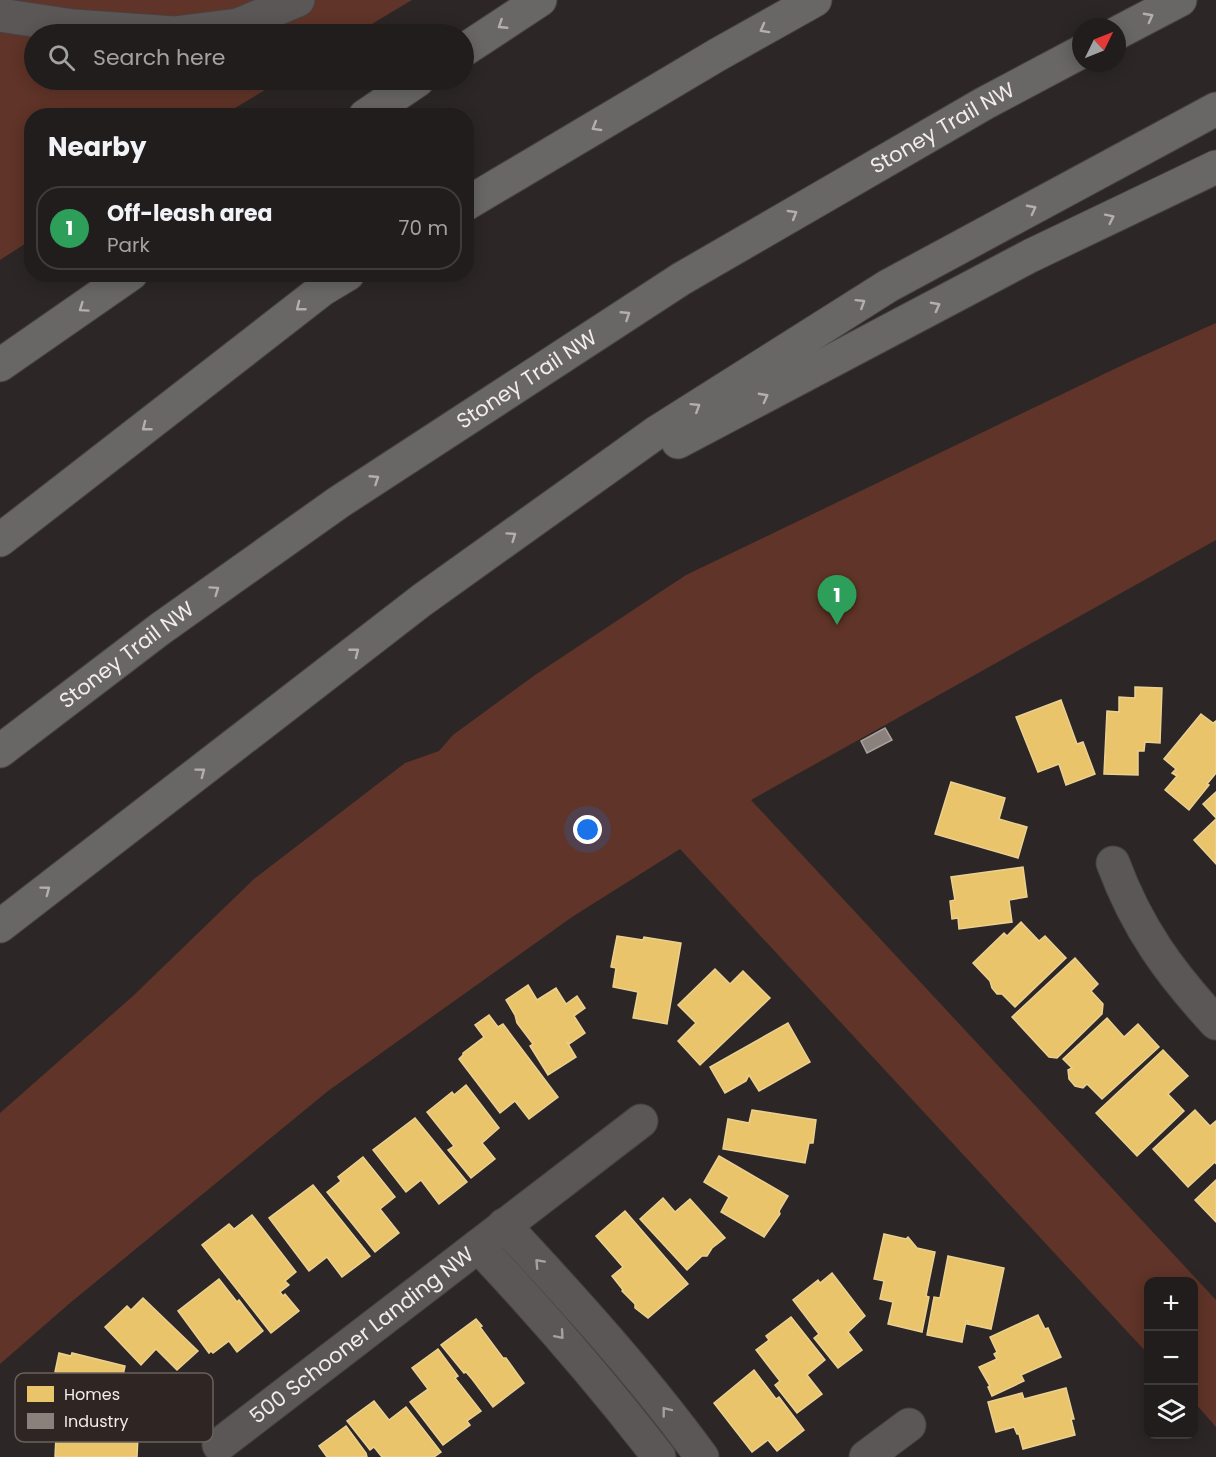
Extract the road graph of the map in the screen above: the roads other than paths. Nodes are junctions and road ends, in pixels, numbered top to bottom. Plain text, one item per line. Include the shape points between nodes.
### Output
1 (298, 0) edge
2 (540, 0) edge
3 (815, 0) edge
4 (1180, 0) edge
5 (0, 15) edge
6 (60, 24) edge
7 (240, 24) edge
8 (1126, 28) edge
9 (474, 43) edge
10 (1072, 57) edge
11 (403, 90) edge
12 (377, 108) edge
13 (1216, 109) edge
14 (1216, 167) edge
15 (474, 199) edge
16 (120, 282) edge
17 (335, 282) edge
18 (4, 363) edge
19 (545, 513) junction
20 (0, 540) edge
21 (0, 751) edge
22 (1113, 863) dead end
23 (0, 926) edge
24 (1216, 1023) edge
25 (641, 1121) dead end
26 (504, 1225) junction
27 (478, 1246) junction
28 (640, 1377) junction
29 (614, 1399) junction
30 (909, 1425) dead end
31 (219, 1445) dead end
32 (659, 1457) edge
33 (702, 1457) edge
34 (866, 1457) edge

1 - 7 street
2 -> 9 highway
3 -> 15 highway
8 -> 4 highway
5 - 6 street
21 -> 10 highway, Stoney Trail NW via 160,629 339,502 681,279
11 - 12 highway
19 -> 13 highway via 657,432 888,286
19 -> 14 highway via 1030,256
16 -> 18 highway
17 -> 20 highway
23 -> 19 highway via 422,600
22 - 24 street via 1137,919 1160,957
25 - 26 street, 500 Schooner Landing NW
26 - 27 street, 500 Schooner Landing NW
28 -> 26 street
27 -> 29 street
27 - 31 street, 500 Schooner Landing NW
28 - 29 street
33 -> 28 street
29 - 32 street
30 - 34 street

